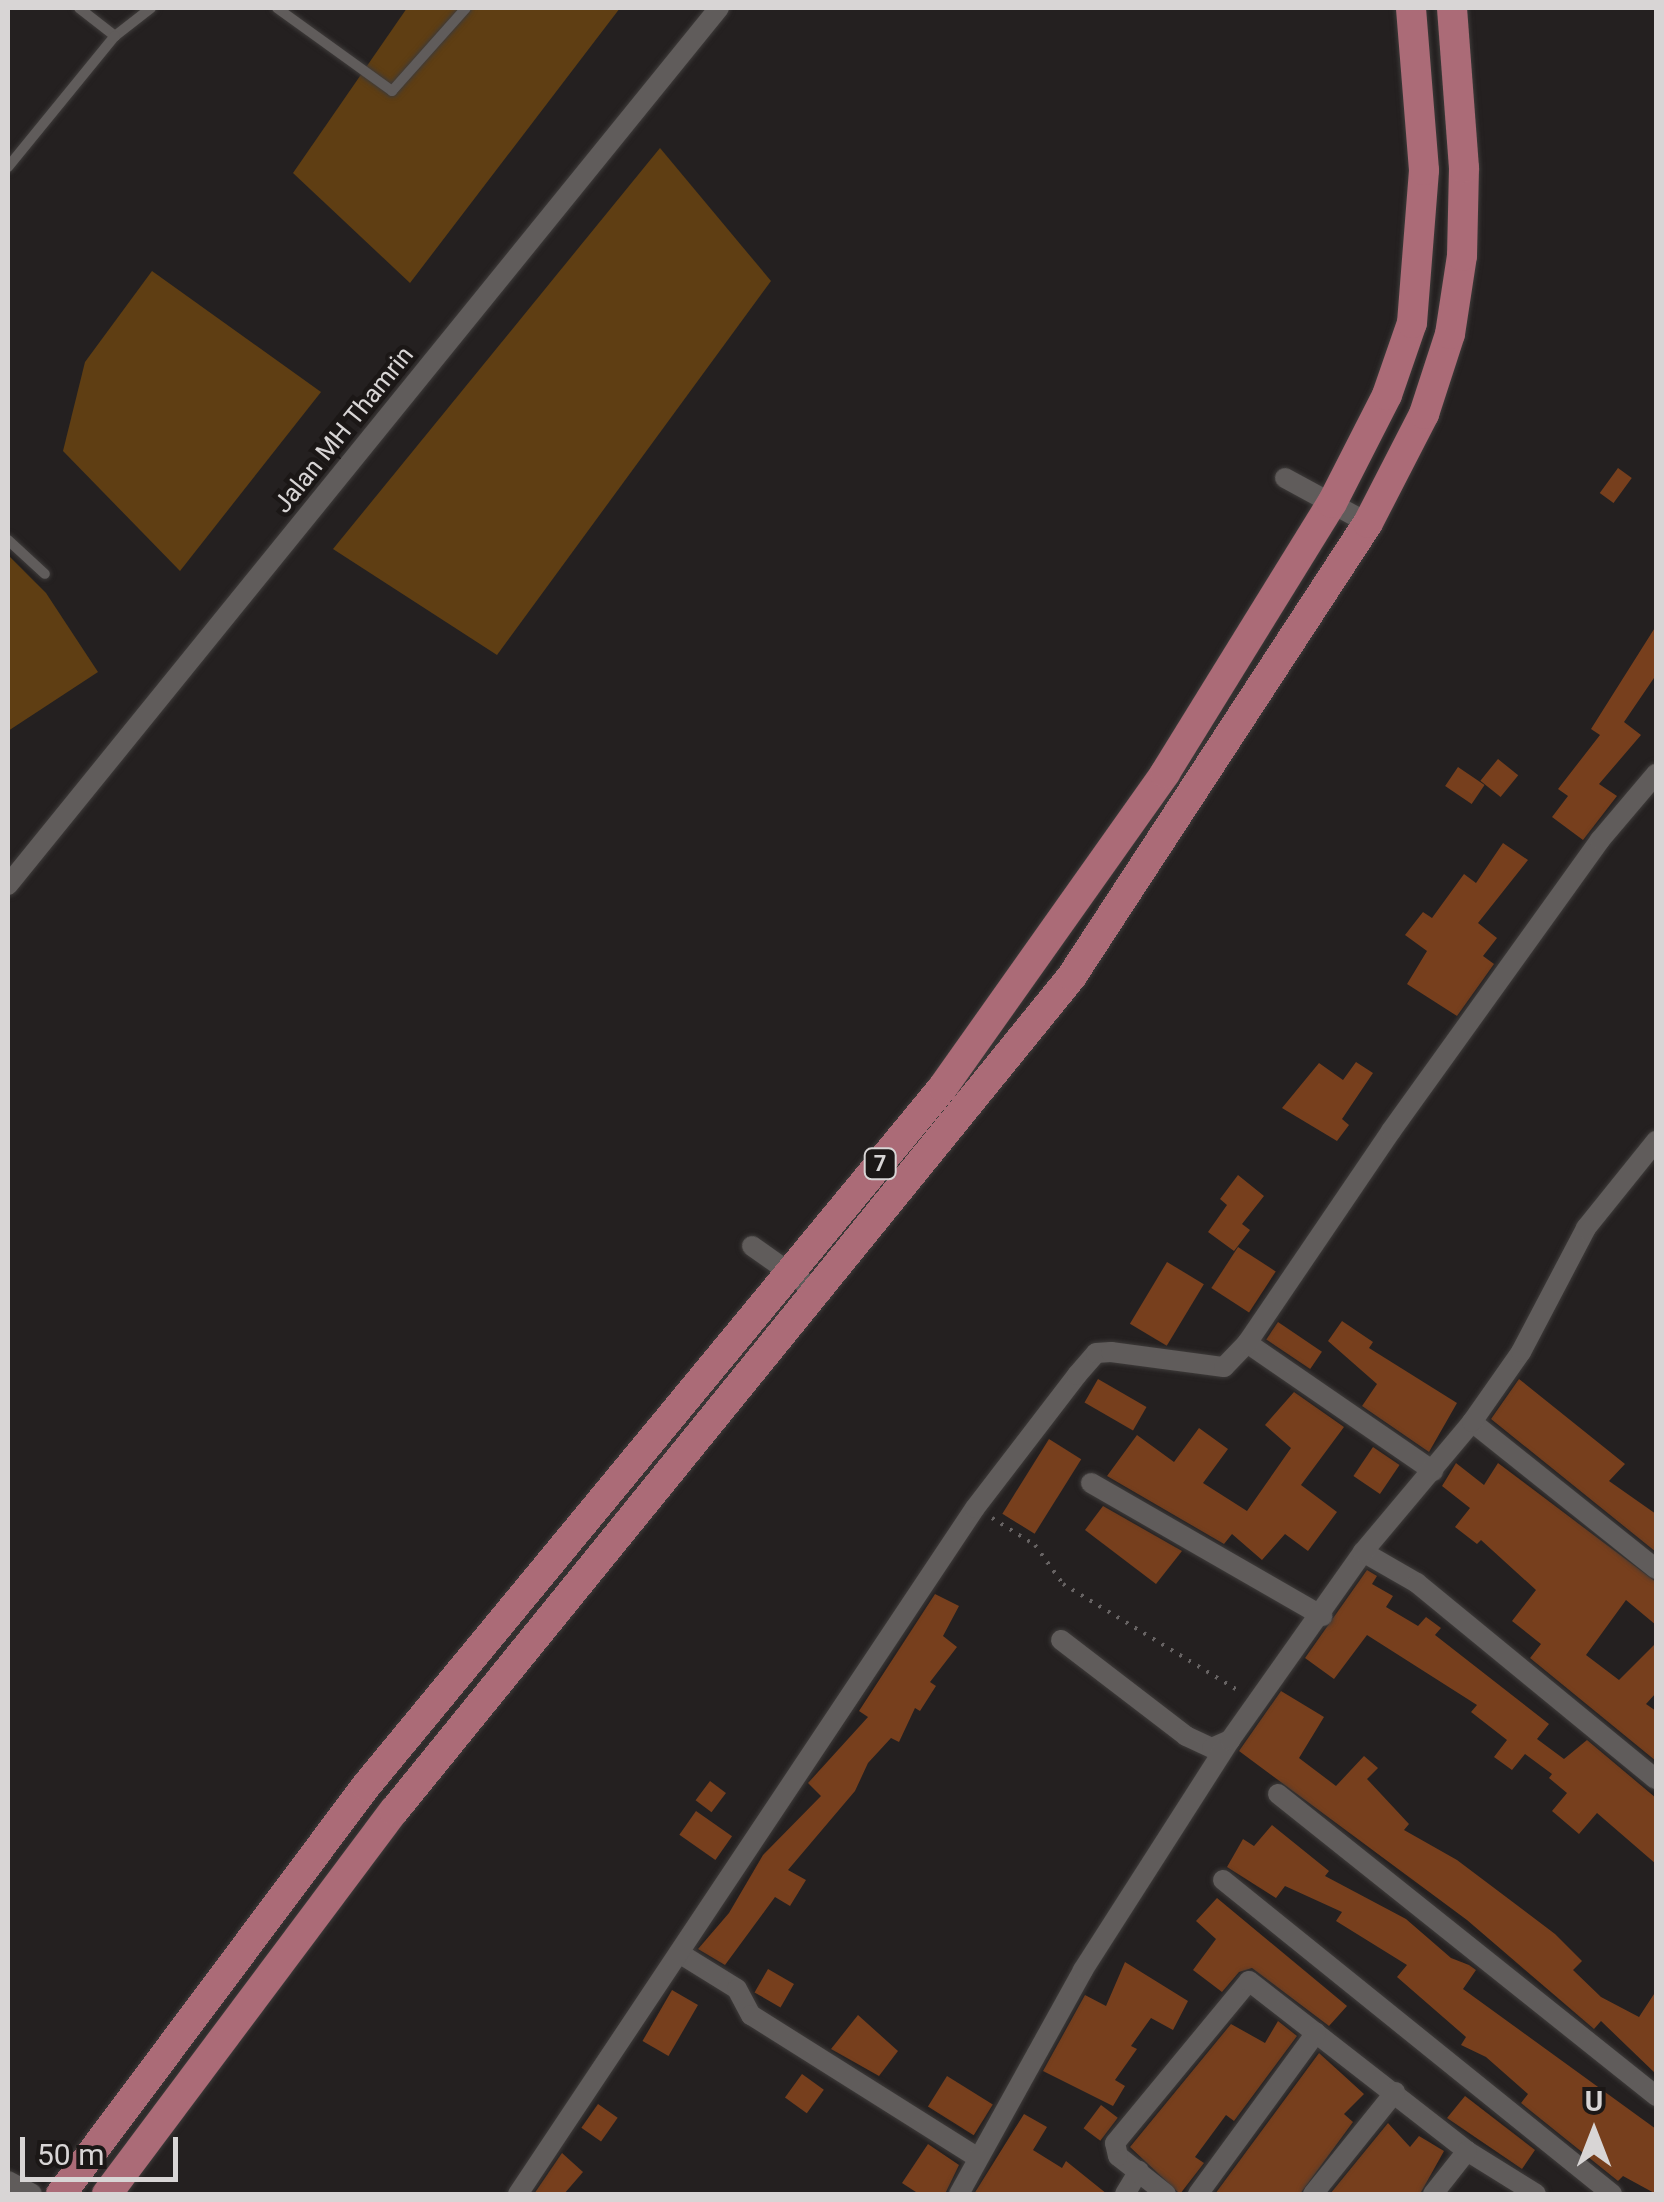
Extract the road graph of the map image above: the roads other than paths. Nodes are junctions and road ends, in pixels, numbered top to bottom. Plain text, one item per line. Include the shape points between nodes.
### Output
1 (79, 8) edge
2 (150, 8) edge
3 (278, 8) edge
4 (466, 8) edge
5 (719, 8) edge
6 (1411, 8) edge
7 (1452, 8) edge
8 (115, 36) junction
9 (8, 167) edge
10 (1285, 478) dead end
11 (1332, 504) junction
12 (1368, 523) junction
13 (8, 540) edge
14 (45, 574) dead end
15 (1656, 774) edge
16 (8, 884) edge
17 (1656, 1141) edge
18 (752, 1246) dead end
19 (790, 1273) junction
20 (820, 1294) junction
21 (1248, 1344) junction
22 (1472, 1422) junction
23 (1432, 1471) junction
24 (1091, 1483) dead end
25 (1363, 1552) junction
26 (1656, 1569) edge
27 (1322, 1616) junction
28 (1061, 1640) dead end
29 (1230, 1740) junction
30 (1656, 1779) edge
31 (1278, 1794) dead end
32 (1223, 1880) dead end
33 (678, 1953) junction
34 (1316, 2033) junction
35 (1395, 2092) junction
36 (1656, 2096) edge
37 (1466, 2151) junction
38 (978, 2158) junction
39 (1139, 2171) junction
40 (8, 2181) edge
41 (32, 2194) edge
42 (61, 2194) edge
43 (107, 2194) edge
44 (518, 2194) edge
45 (959, 2194) edge
46 (1125, 2194) edge
47 (1166, 2194) edge
48 (1198, 2194) edge
49 (1313, 2194) edge
50 (1433, 2194) edge
51 (1536, 2194) edge
52 (1612, 2194) edge

1 - 8 lane
2 - 8 lane via 136,26
3 - 4 lane via 392,90
5 - 16 street, Jalan MH Thamrin
6 - 11 highway, 7 via 1424,170 1412,323 1388,395
7 - 12 highway, 7 via 1464,168 1453,314 1424,414
8 - 9 lane
10 - 11 street
11 - 12 street
11 - 19 highway, 7 via 1142,805 943,1088
12 - 20 highway, 7 via 1072,976
13 - 14 lane
15 - 21 street via 1600,840 1390,1130
17 - 22 street via 1586,1228 1521,1352
18 - 19 street
19 - 20 street
19 - 42 highway, 7 via 366,1786
20 - 43 highway, 7 via 394,1811
21 - 23 street
21 - 33 street via 1224,1367 1096,1353 975,1508
22 - 23 street
22 - 26 street
23 - 25 street
24 - 27 street
25 - 27 street
25 - 30 street via 1417,1583
27 - 29 street
28 - 29 street via 1186,1736 1212,1748
29 - 38 street via 1083,1970
31 - 36 street
32 - 52 street
33 - 38 street via 737,1989 750,2014
33 - 44 street
34 - 35 street
34 - 39 street via 1258,1986 1241,1982 1120,2132 1118,2156
34 - 48 street
35 - 37 street
35 - 49 street
37 - 50 street
37 - 51 street
38 - 45 street
39 - 46 street
39 - 47 street
40 - 41 street

